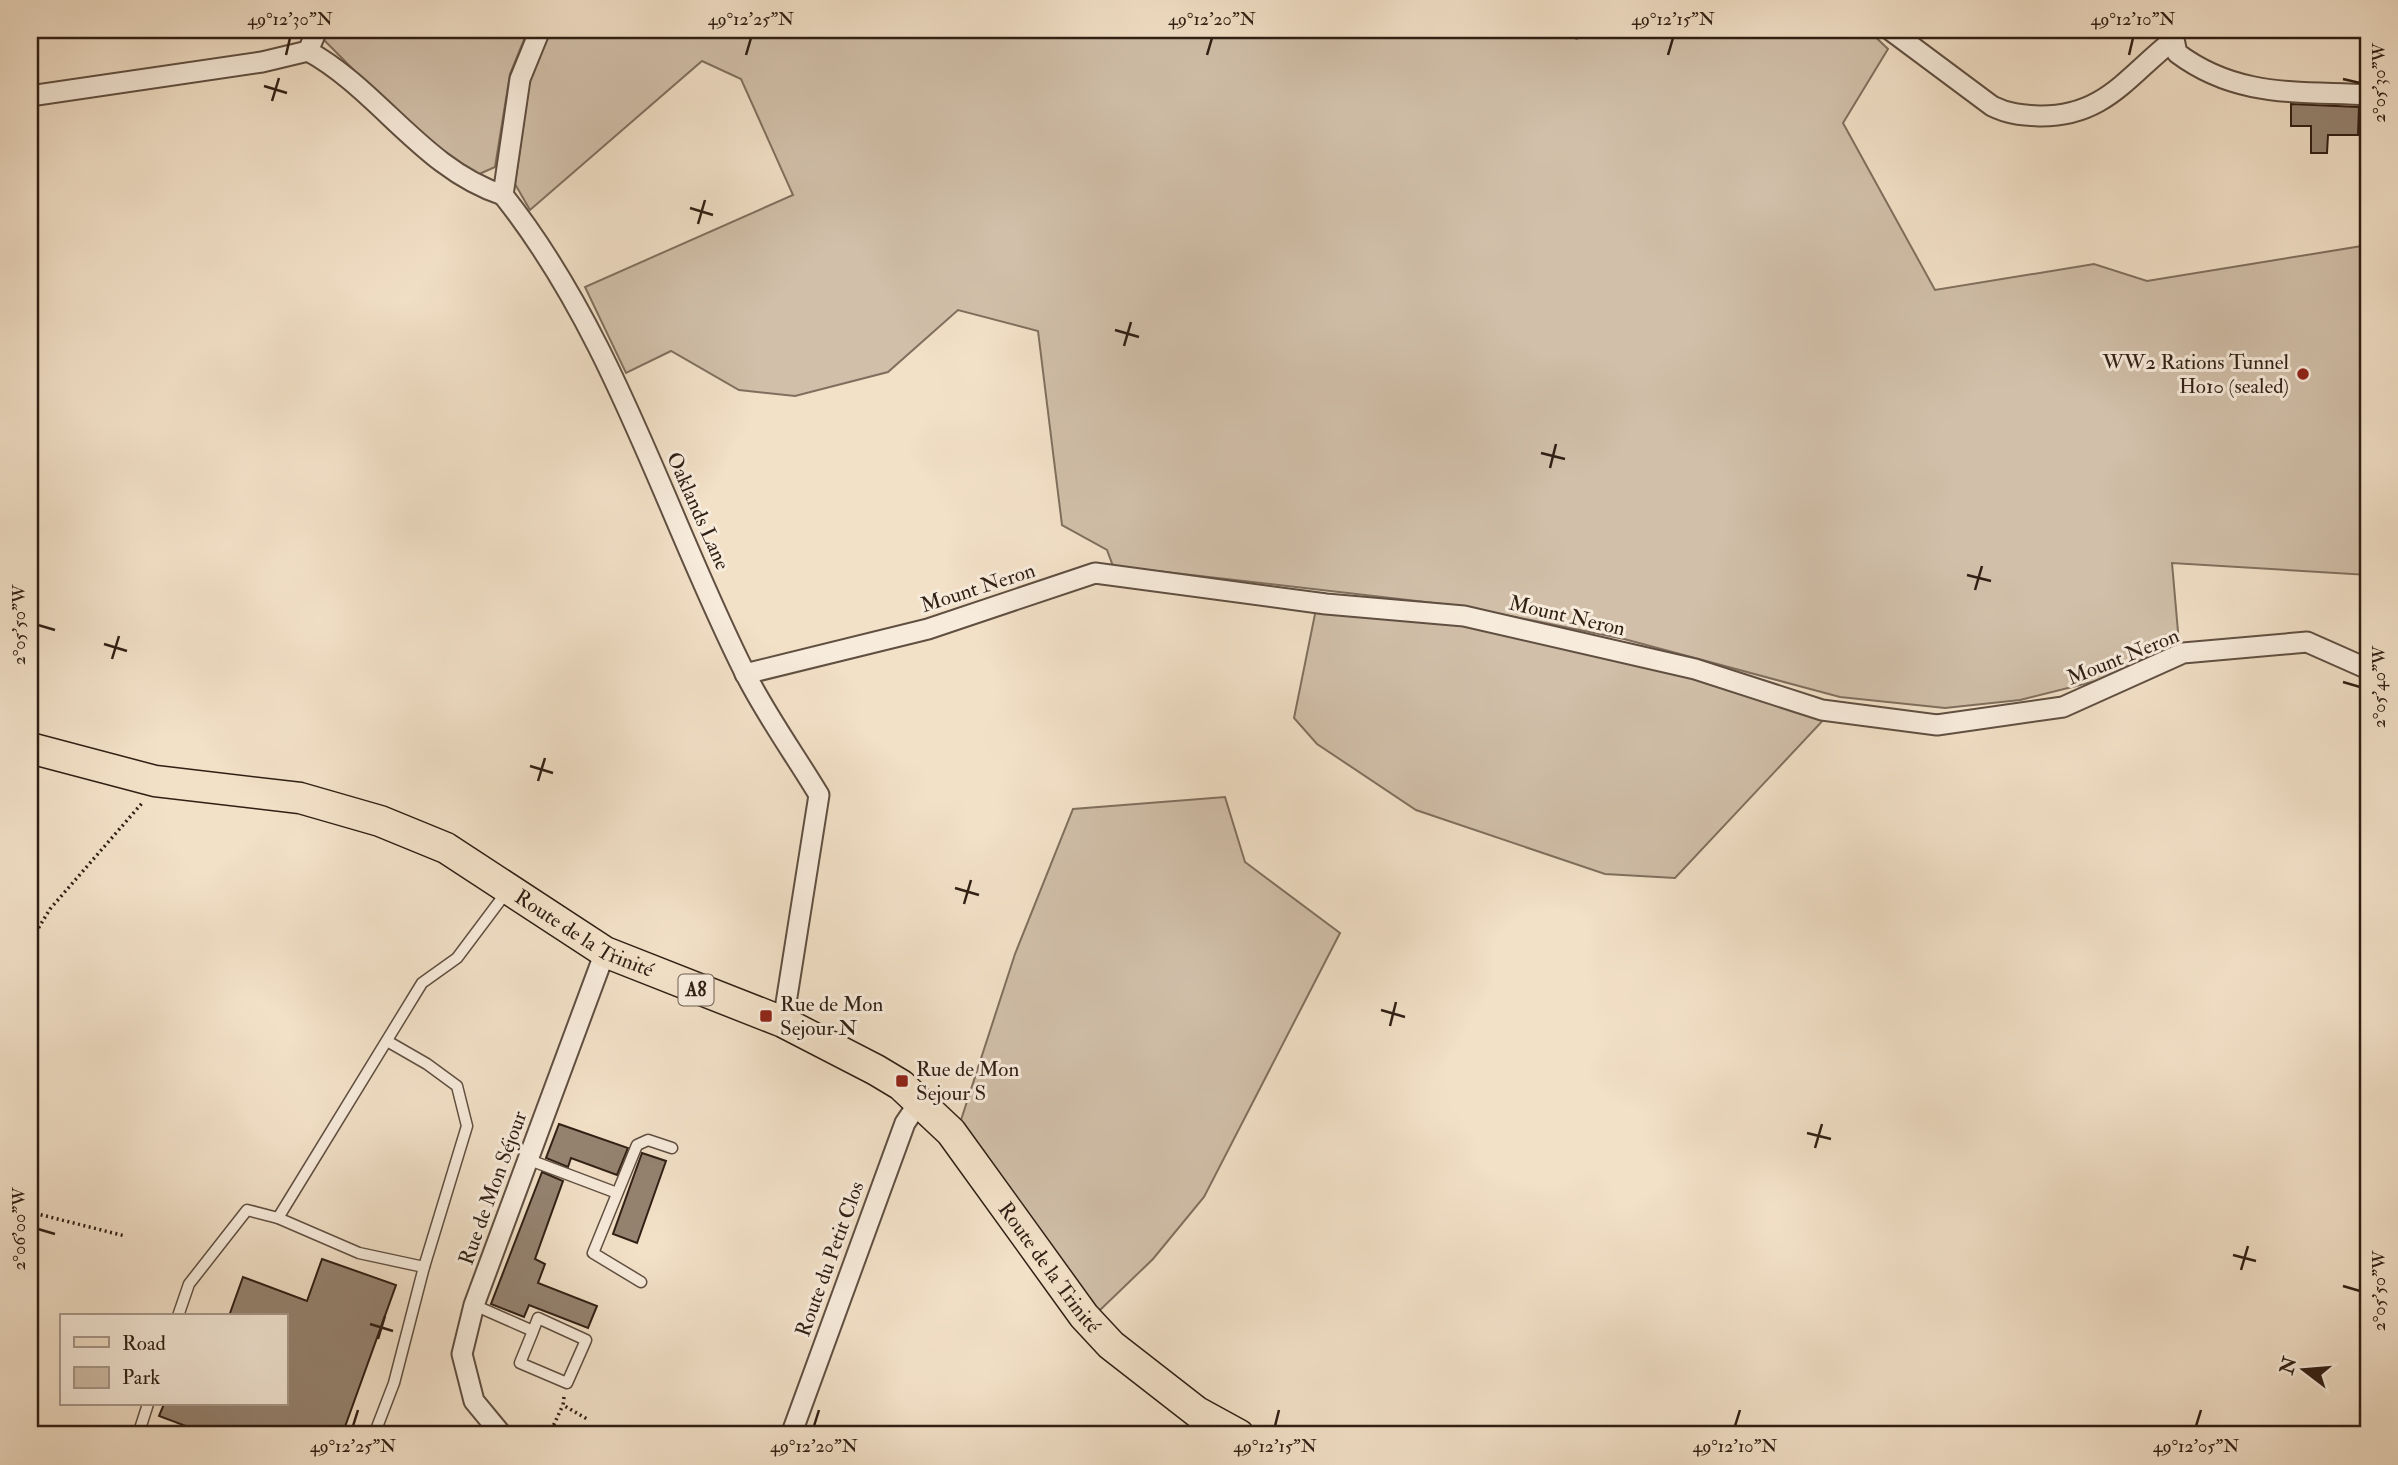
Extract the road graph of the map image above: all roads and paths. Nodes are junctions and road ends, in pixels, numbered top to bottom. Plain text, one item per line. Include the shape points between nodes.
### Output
1 (317, 30) edge
2 (540, 30) edge
3 (1890, 30) edge
4 (2172, 35) edge
5 (308, 51) junction
6 (2368, 95) edge
7 (30, 96) edge
8 (503, 195) junction
9 (2368, 669) edge
10 (745, 674) junction
11 (30, 748) edge
12 (155, 781) junction
13 (510, 887) junction
14 (30, 942) edge
15 (605, 952) junction
16 (783, 1022) junction
17 (387, 1041) junction
18 (920, 1101) junction
19 (672, 1147) dead end
20 (527, 1159) junction
21 (617, 1193) junction
22 (30, 1212) edge
23 (278, 1219) junction
24 (125, 1236) dead end
25 (424, 1267) junction
26 (641, 1282) dead end
27 (474, 1305) junction
28 (179, 1314) edge
29 (533, 1331) junction
30 (568, 1383) junction
31 (563, 1405) junction
32 (147, 1406) edge
33 (587, 1419) dead end
34 (138, 1435) edge
35 (374, 1435) edge
36 (502, 1435) edge
37 (549, 1435) edge
38 (791, 1435) edge
39 (1239, 1435) edge

1 - 5 street
2 - 8 street via 520,79
3 - 4 street via 2008,114 2080,113 2105,99
4 - 6 street via 2177,53 2221,81 2267,90
5 - 7 street via 262,62
5 - 8 street via 329,62 427,152 482,188
8 - 10 street, Oaklands Lane via 536,236 613,376
9 - 10 street, Mount Neron via 2307,642 2183,653 2063,707 1937,725 1822,710 1695,669 1464,617 1095,573 928,629
10 - 16 street, Oaklands Lane via 819,795
11 - 12 main road, Route de la Trinité / A8
12 - 13 main road, Route de la Trinité / A8 via 300,798 380,821 446,848
12 - 14 path via 150,794 50,909
13 - 15 main road, Route de la Trinité / A8
13 - 17 lane via 457,958 422,983
15 - 16 main road, Route de la Trinité / A8
15 - 20 street, Rue de Mon Séjour
16 - 18 main road, Route de la Trinité / A8 via 876,1070
17 - 23 lane
17 - 25 lane via 457,1086 467,1126
18 - 38 street, Route du Petit Clos via 905,1124
18 - 39 main road, Route de la Trinité / A8 via 951,1132 1084,1316 1111,1345 1197,1412
19 - 21 lane via 648,1140 637,1145
20 - 21 lane
20 - 27 street, Rue de Mon Séjour
21 - 26 lane via 593,1253
22 - 24 path
23 - 25 lane via 359,1253
23 - 28 lane via 247,1210 190,1284
25 - 35 lane via 394,1383
27 - 29 lane
27 - 36 street, Rue de Mon Séjour via 462,1354 474,1401
29 - 30 lane via 520,1363
29 - 30 lane via 538,1318 586,1340
30 - 31 path
31 - 33 path
31 - 37 path
32 - 34 lane

